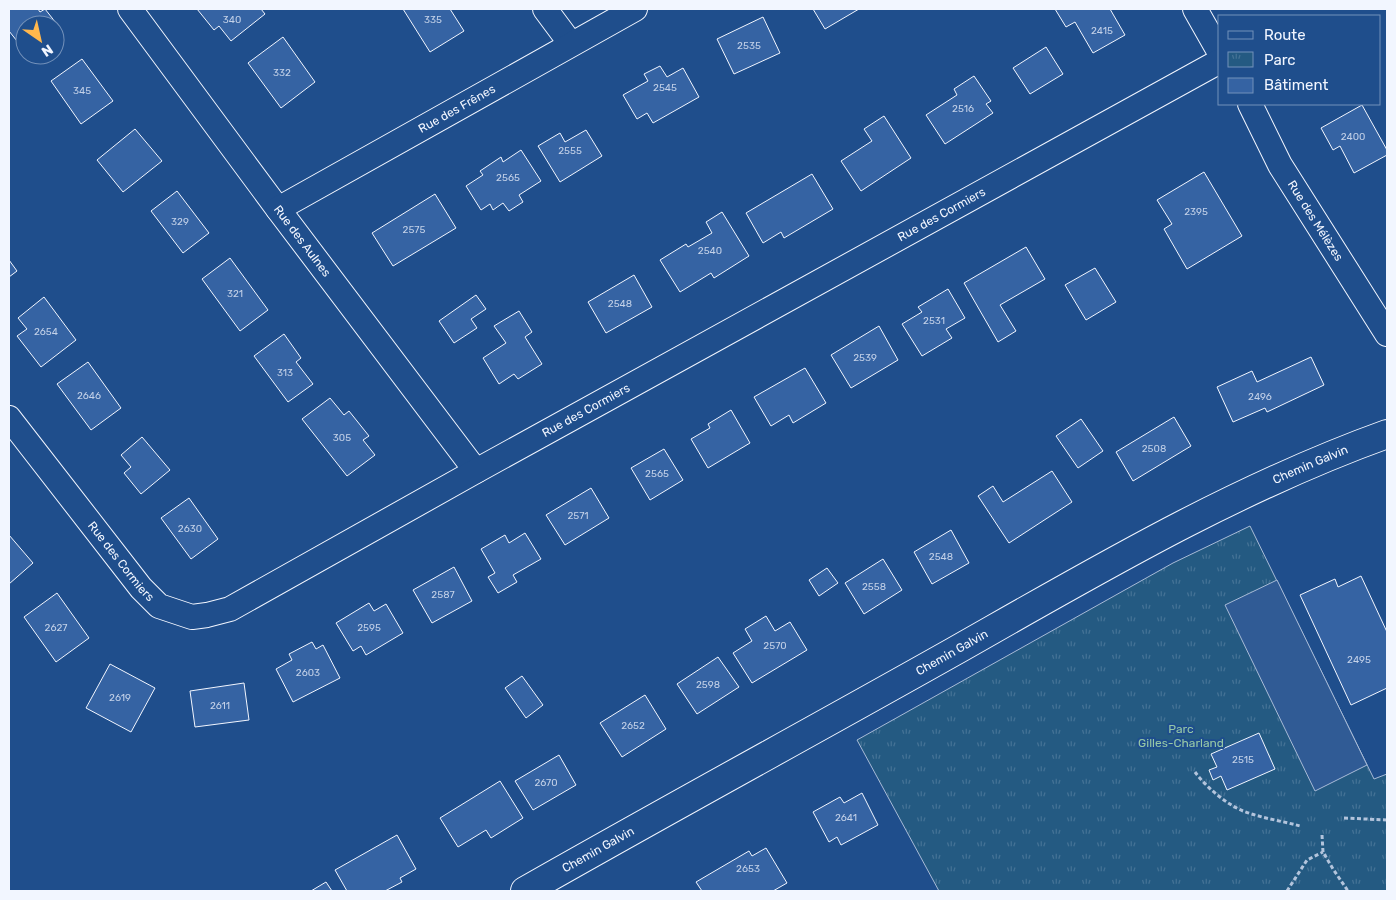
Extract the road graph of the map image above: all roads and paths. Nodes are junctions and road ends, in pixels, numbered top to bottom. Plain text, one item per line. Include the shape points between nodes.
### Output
1 (130, 9) edge
2 (545, 9) edge
3 (635, 9) edge
4 (1195, 9) edge
5 (571, 44) junction
6 (1218, 49) edge
7 (1218, 62) edge
8 (1250, 105) edge
9 (278, 209) junction
10 (1387, 334) edge
11 (9, 418) edge
12 (1387, 434) edge
13 (476, 471) junction
14 (1195, 772) dead end
15 (1344, 818) dead end
16 (1387, 820) edge
17 (1300, 826) dead end
18 (1322, 835) dead end
19 (1323, 852) junction
20 (525, 891) edge
21 (1287, 891) edge
22 (1348, 891) edge

1 - 9 street, Rue des Aulnes
2 - 5 street
3 - 5 street, Rue des Frênes
4 - 6 street
5 - 9 street, Rue des Frênes
7 - 13 street, Rue des Cormiers
8 - 10 street, Rue des Mélèzes via 1280,165
9 - 13 street, Rue des Aulnes
11 - 13 street, Rue des Cormiers via 141,588 159,606 192,617 230,609
12 - 20 street, Chemin Galvin via 1215,507
14 - 17 path via 1225,800 1243,811
15 - 16 path
18 - 19 path
19 - 21 path via 1307,860
19 - 22 path

